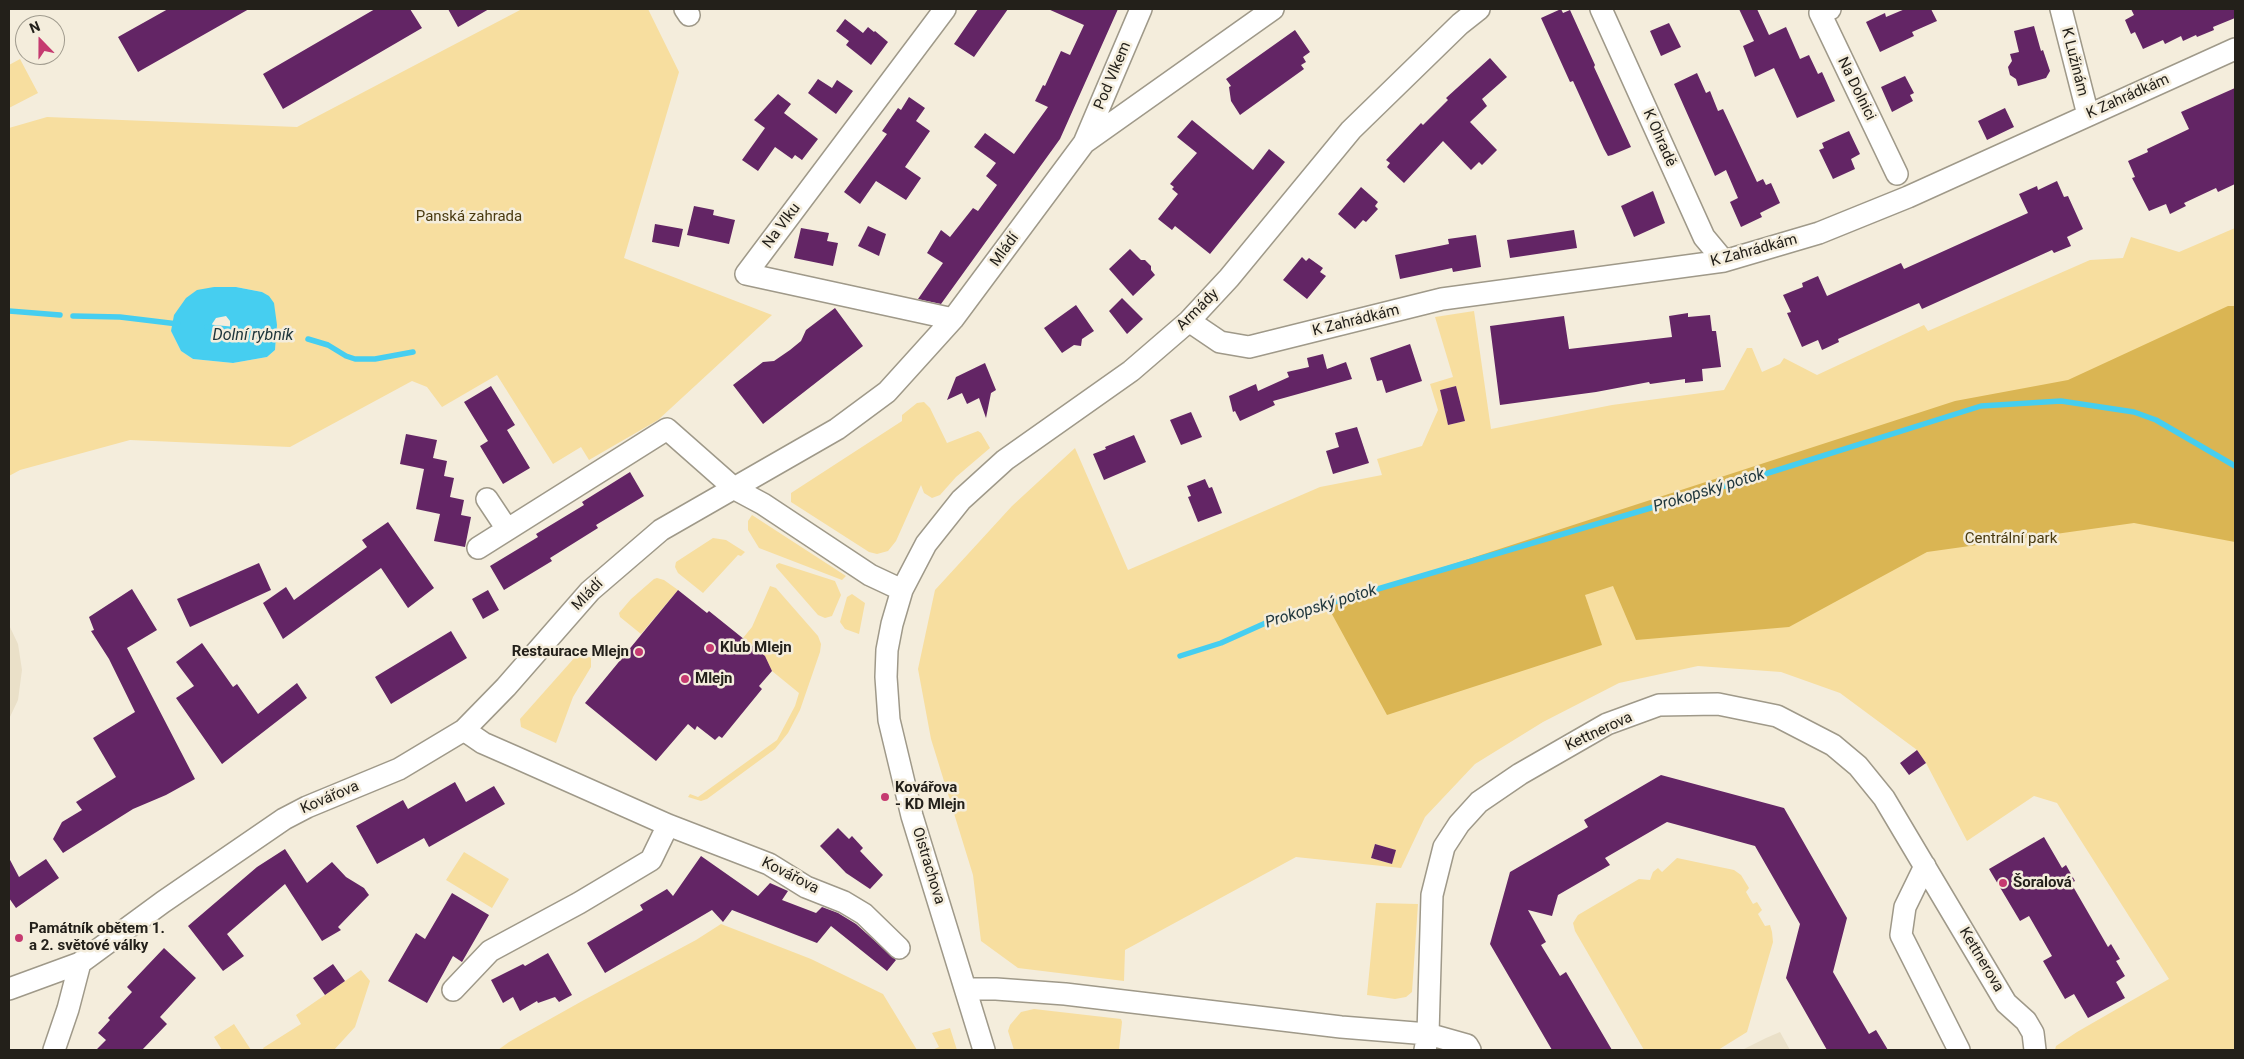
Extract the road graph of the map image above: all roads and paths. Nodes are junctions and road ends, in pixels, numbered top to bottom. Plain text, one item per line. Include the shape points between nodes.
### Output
1 (945, 9) edge
2 (1142, 9) edge
3 (1273, 9) edge
4 (1479, 9) edge
5 (1601, 9) edge
6 (1830, 9) edge
7 (2061, 9) edge
8 (2235, 49) edge
9 (2088, 115) junction
10 (1084, 143) junction
11 (1897, 174) dead end
12 (1724, 261) junction
13 (953, 319) junction
14 (1188, 320) junction
15 (735, 488) junction
16 (487, 498) dead end
17 (507, 529) junction
18 (478, 548) dead end
19 (902, 590) junction
20 (464, 730) junction
21 (668, 825) junction
22 (1925, 866) junction
23 (899, 948) dead end
24 (80, 963) junction
25 (9, 989) edge
26 (966, 989) junction
27 (453, 990) dead end
28 (1427, 1042) edge
29 (54, 1050) edge
30 (984, 1050) edge
31 (1470, 1050) edge
32 (1959, 1050) edge
33 (2035, 1050) edge

1 - 13 street, Na Vlku via 746,274
2 - 10 street, Pod Vlkem
3 - 10 street, Mládí
4 - 14 street, Armády via 1351,130 1229,278
5 - 12 street, K Ohradě via 1704,237
6 - 11 street, Na Dolnici via 1820,13
7 - 9 street, K Lužinám
8 - 9 street, K Zahrádkám
9 - 12 street, K Zahrádkám via 1828,230
10 - 13 street, Mládí
12 - 14 street, K Zahrádkám via 1442,300 1249,347 1220,342
13 - 15 street, Mládí via 888,392 837,428
14 - 19 street, Armády via 1131,371 1005,460 961,500 926,544
15 - 17 street via 666,429
15 - 19 street via 870,575
15 - 20 street, Mládí via 661,530 590,591
16 - 17 street
17 - 18 street
19 - 26 street, Oistrachova via 887,650 889,720 912,816
20 - 21 street, Kovářova via 483,743
20 - 24 street, Kovářova via 399,769 284,819
21 - 23 street, Kovářova via 769,864 806,887 844,902 864,914
21 - 27 street via 652,860 490,952
22 - 28 street, Kettnerova via 1884,798 1858,766 1833,745 1777,716 1718,704 1659,705 1606,724 1560,750 1479,802 1459,824 1444,848 1432,895
22 - 32 street via 1906,907 1901,936
22 - 33 street, Kettnerova via 2006,1002 2026,1021 2033,1033
24 - 25 street, Kovářova
24 - 29 street
26 - 28 street via 1028,991 1331,1026
26 - 30 street, Oistrachova
28 - 31 street via 1467,1045

